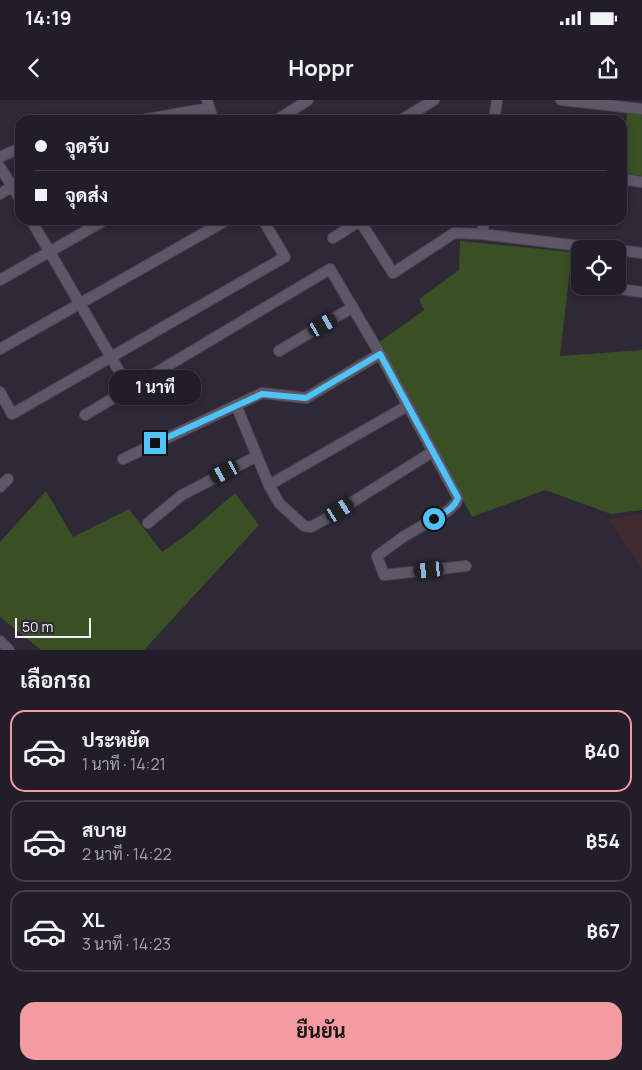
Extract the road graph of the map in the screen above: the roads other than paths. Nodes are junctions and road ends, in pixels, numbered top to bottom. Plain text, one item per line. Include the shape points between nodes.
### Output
1 (434, 100) edge
2 (496, 100) edge
3 (561, 100) edge
4 (302, 102) edge
5 (208, 104) edge
6 (642, 109) edge
7 (163, 115) edge
8 (284, 115) edge
9 (409, 115) edge
10 (494, 115) edge
11 (15, 150) edge
12 (0, 157) edge
13 (0, 167) edge
14 (627, 180) edge
15 (642, 182) edge
16 (12, 186) junction
17 (15, 191) edge
18 (0, 194) edge
19 (35, 225) edge
20 (96, 225) edge
21 (218, 225) edge
22 (266, 225) edge
23 (352, 225) edge
24 (363, 225) edge
25 (483, 225) edge
26 (482, 234) junction
27 (333, 238) dead end
28 (571, 246) edge
29 (626, 251) edge
30 (49, 252) junction
31 (642, 253) edge
32 (0, 280) edge
33 (626, 290) edge
34 (642, 292) edge
35 (80, 305) junction
36 (353, 307) junction
37 (0, 349) edge
38 (279, 351) dead end
39 (380, 354) junction
40 (111, 358) junction
41 (129, 388) junction
42 (0, 392) edge
43 (236, 404) junction
44 (407, 406) junction
45 (85, 415) dead end
46 (432, 452) junction
47 (257, 456) junction
48 (123, 459) dead end
49 (8, 479) dead end
50 (269, 485) junction
51 (0, 487) edge
52 (148, 523) dead end
53 (466, 566) dead end
54 (0, 641) edge
55 (9, 650) edge

1 - 9 street
2 - 10 street
3 - 6 street
4 - 8 street
5 - 7 street
11 - 12 street
13 - 16 street
14 - 15 street
16 - 17 street
16 - 18 street
19 - 30 street
20 - 30 street
21 - 35 street
22 - 40 street via 285,257
23 - 27 street
24 - 26 street via 393,273 454,233
25 - 26 street
26 - 28 street
29 - 31 street
30 - 32 street
30 - 35 street
33 - 34 street
35 - 37 street
35 - 40 street
36 - 38 street
36 - 39 street
36 - 41 street via 330,269
39 - 43 street via 306,398 262,394
39 - 44 street
40 - 41 street
40 - 42 street via 12,414
41 - 45 street
43 - 47 street
43 - 48 street
44 - 46 street
44 - 50 street
46 - 50 street via 311,526 297,521 279,503
46 - 53 street via 458,498 456,503 377,556 384,575
47 - 50 street
47 - 52 street via 182,495
49 - 51 street
54 - 55 street

